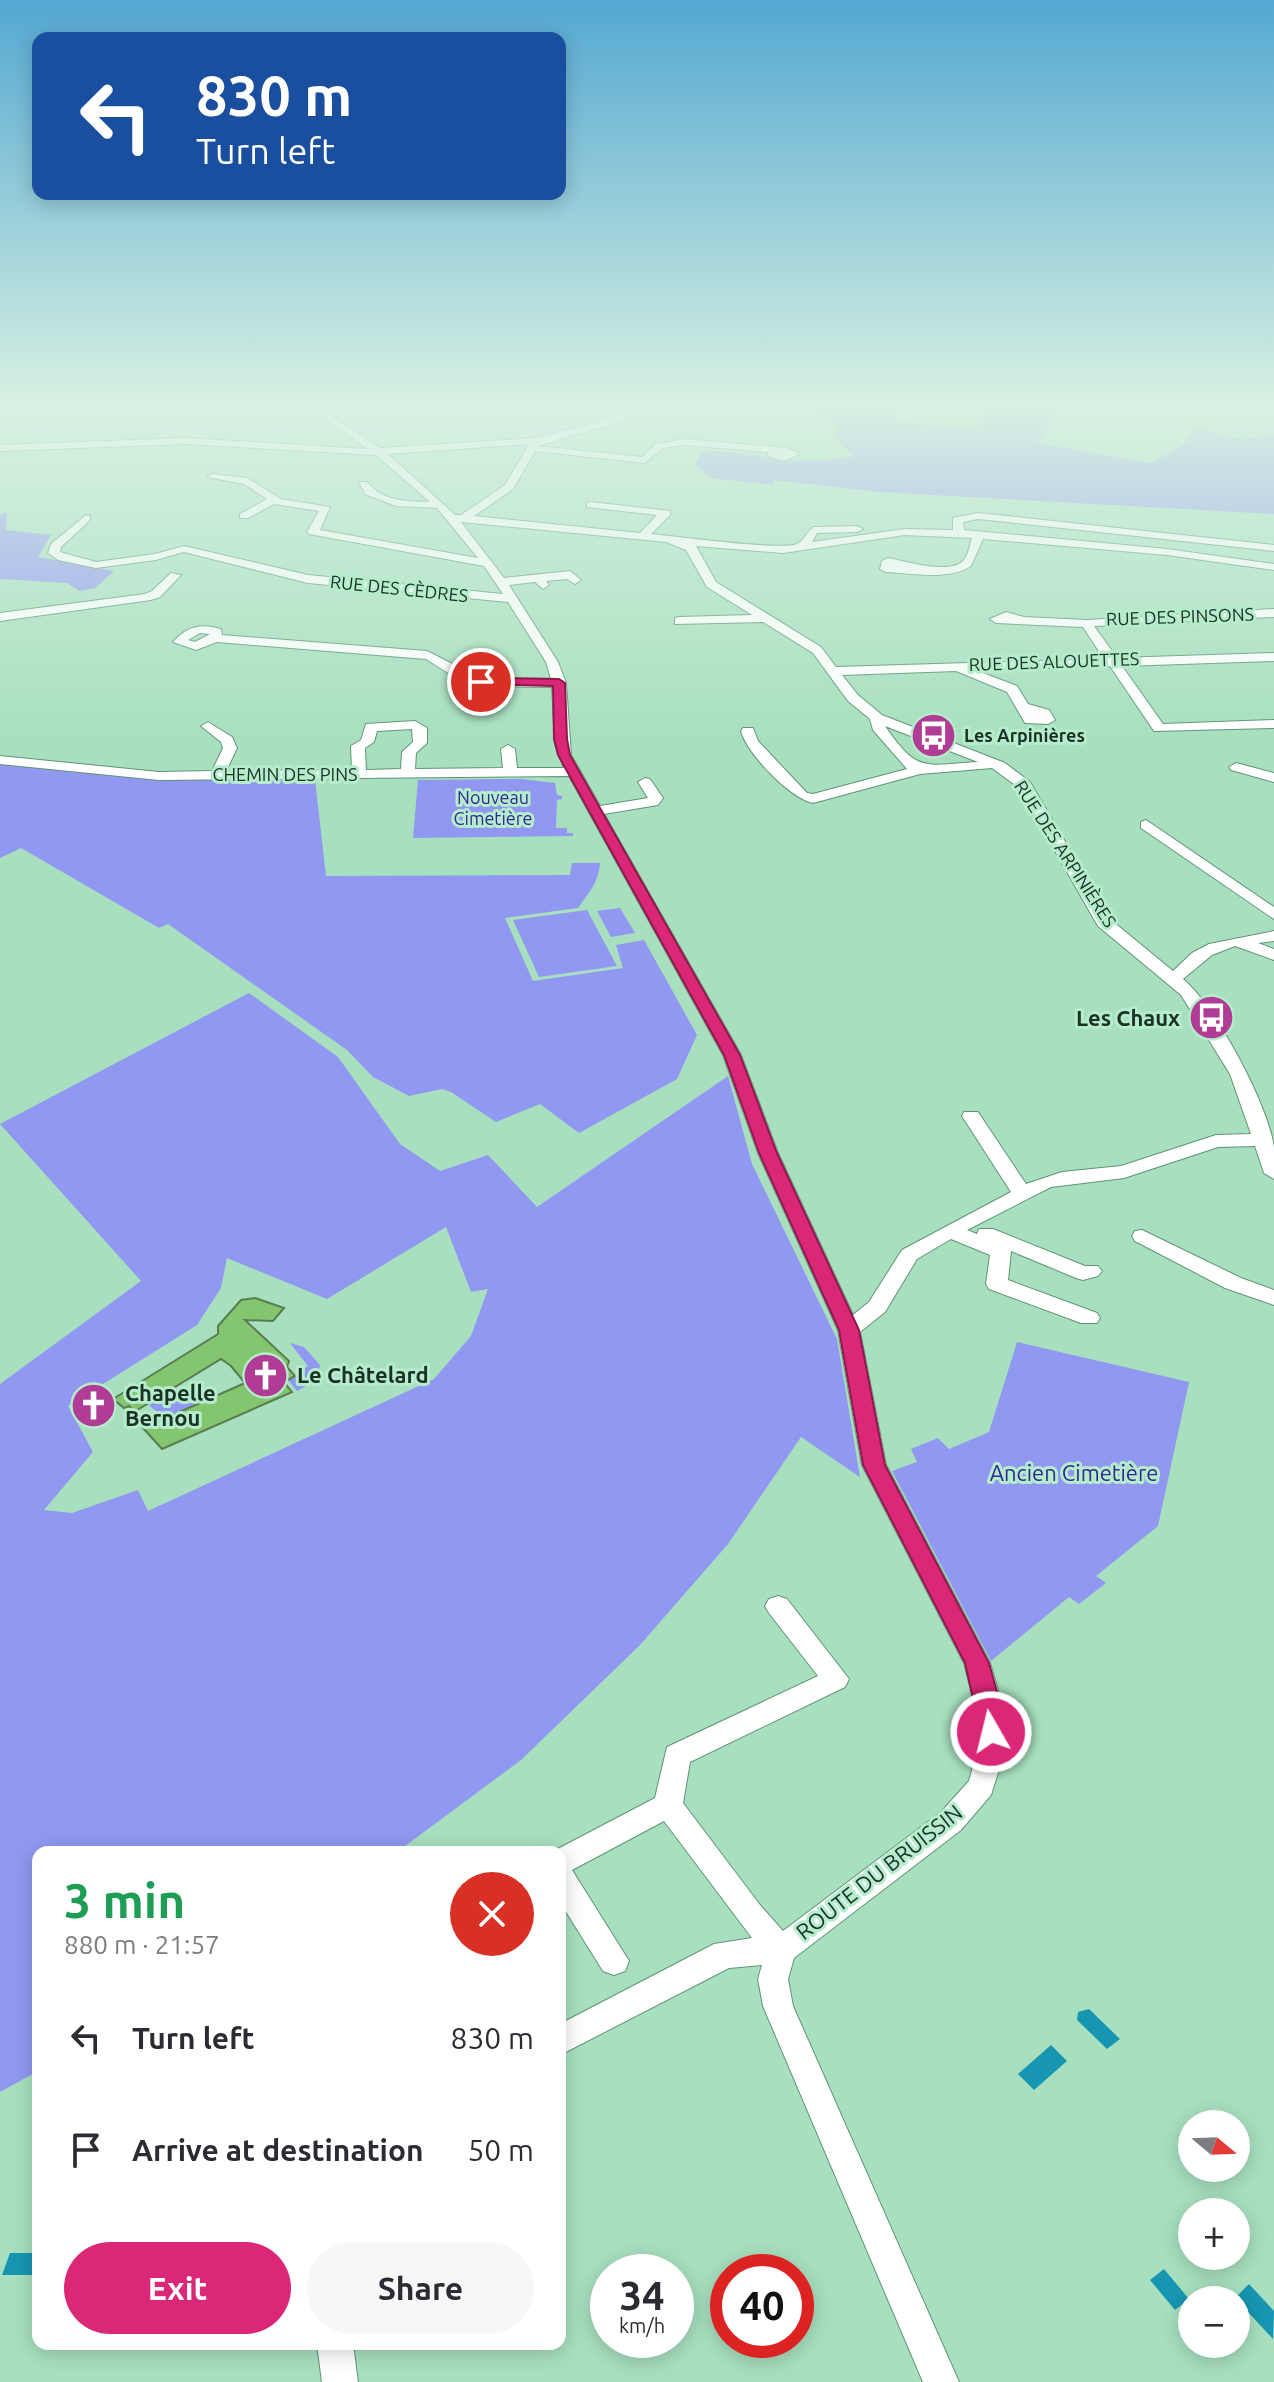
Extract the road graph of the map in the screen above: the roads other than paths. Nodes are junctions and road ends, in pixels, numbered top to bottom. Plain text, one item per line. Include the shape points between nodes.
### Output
1 (247, 514) edge
2 (323, 514) edge
3 (452, 514) edge
4 (464, 514) edge
5 (665, 514) edge
6 (1046, 514) edge
7 (244, 516) dead end
8 (86, 518) dead end
9 (458, 518) junction
10 (1041, 522) junction
11 (959, 533) junction
12 (979, 534) junction
13 (643, 536) junction
14 (685, 544) junction
15 (1274, 548) edge
16 (488, 563) junction
17 (1274, 567) edge
18 (930, 570) dead end
19 (175, 575) dead end
20 (575, 580) dead end
21 (501, 582) junction
22 (513, 599) junction
23 (1274, 613) edge
24 (0, 617) edge
25 (767, 618) junction
26 (679, 621) dead end
27 (1024, 621) dead end
28 (1087, 624) junction
29 (215, 638) dead end
30 (1274, 657) edge
31 (1112, 660) junction
32 (956, 666) junction
33 (834, 671) junction
34 (559, 683) junction
35 (1022, 707) dead end
36 (877, 718) junction
37 (1274, 724) edge
38 (208, 726) dead end
39 (748, 731) dead end
40 (508, 749) dead end
41 (0, 760) edge
42 (993, 764) junction
43 (1236, 767) dead end
44 (919, 770) junction
45 (572, 772) junction
46 (359, 774) junction
47 (408, 774) junction
48 (511, 774) junction
49 (217, 775) junction
50 (1274, 778) edge
51 (645, 782) dead end
52 (594, 811) junction
53 (1146, 825) dead end
54 (1274, 914) edge
55 (1274, 936) edge
56 (1239, 940) junction
57 (1274, 955) edge
58 (1173, 977) junction
59 (971, 1116) dead end
60 (1270, 1157) edge
61 (1022, 1193) junction
62 (957, 1227) junction
63 (1142, 1236) dead end
64 (1091, 1271) dead end
65 (1274, 1298) edge
66 (1089, 1318) dead end
67 (849, 1330) junction
68 (778, 1606) dead end
69 (668, 1805) junction
70 (566, 1859) edge
71 (566, 1885) edge
72 (781, 1950) junction
73 (614, 1961) dead end
74 (566, 2037) edge
75 (336, 2350) edge
76 (340, 2382) edge
77 (941, 2382) edge

1 - 7 street
2 - 16 street via 313,532
3 - 9 street, ROUTE DU BRUISSIN
4 - 9 street
5 - 13 street
6 - 10 street
8 - 22 street, RUE DES CÈDRES via 54,553 96,565 184,549 308,579
9 - 13 street
9 - 16 street, ROUTE DU BRUISSIN
10 - 11 street via 970,516 957,520
10 - 15 street via 1123,525
11 - 12 street
11 - 14 street via 856,533 783,550
12 - 17 street
12 - 18 street via 962,568
13 - 14 street
14 - 25 street, RUE DES ARPINIÈRES via 711,584
16 - 21 street, ROUTE DU BRUISSIN
19 - 24 street via 147,597
20 - 21 street via 570,575
21 - 22 street, ROUTE DU BRUISSIN
22 - 34 street, ROUTE DU BRUISSIN
23 - 28 street, RUE DES PINSONS
25 - 26 street
25 - 33 street, RUE DES ARPINIÈRES via 817,650
27 - 28 street, RUE DES PINSONS
28 - 31 street, RUE DES PINSONS
29 - 34 street via 427,655 448,662 468,679
30 - 31 street, RUE DES ALOUETTES
31 - 32 street, RUE DES ALOUETTES
31 - 37 street, RUE DES PINSONS via 1159,728
32 - 33 street, RUE DES ALOUETTES
32 - 35 street via 1012,689
33 - 36 street, RUE DES ARPINIÈRES via 853,698
34 - 45 street, ROUTE DU BRUISSIN via 560,739
36 - 42 street, RUE DES ARPINIÈRES
36 - 44 street, RUE DES ARPINIÈRES via 889,741
38 - 49 street via 230,748
39 - 44 street via 751,742 802,796 813,799
40 - 48 street
41 - 49 street, CHEMIN DES PINS via 132,775
42 - 44 street, RUE DES ARPINIÈRES
42 - 58 street, RUE DES ARPINIÈRES via 1025,785 1104,923
43 - 50 street
45 - 48 street, CHEMIN DES PINS
45 - 52 street, ROUTE DU BRUISSIN
46 - 47 street, CHEMIN DES PINS
46 - 47 street via 358,746 367,742 371,727 415,725 420,728 420,743 409,752
46 - 49 street, CHEMIN DES PINS
47 - 48 street, CHEMIN DES PINS
51 - 52 street via 656,798 653,802
52 - 67 street, ROUTE DU BRUISSIN via 732,1055 768,1153
53 - 54 street
55 - 56 street
56 - 57 street
56 - 58 street via 1197,958 1185,973
58 - 60 street, RUE DES ARPINIÈRES via 1239,1074
59 - 61 street
60 - 61 street via 1216,1141 1124,1172 1062,1178
61 - 62 street
62 - 64 street via 1083,1273
62 - 66 street via 1001,1252 997,1284
62 - 67 street via 909,1255 877,1307
63 - 65 street
67 - 72 street, ROUTE DU BRUISSIN via 874,1465 977,1663 991,1713 991,1751 981,1787 951,1821
68 - 69 street via 836,1679 677,1755
69 - 70 street
69 - 72 street
71 - 73 street
72 - 74 street via 725,1954
72 - 77 street, ROUTE DU BRUISSIN via 773,1979 778,2006
75 - 76 street

